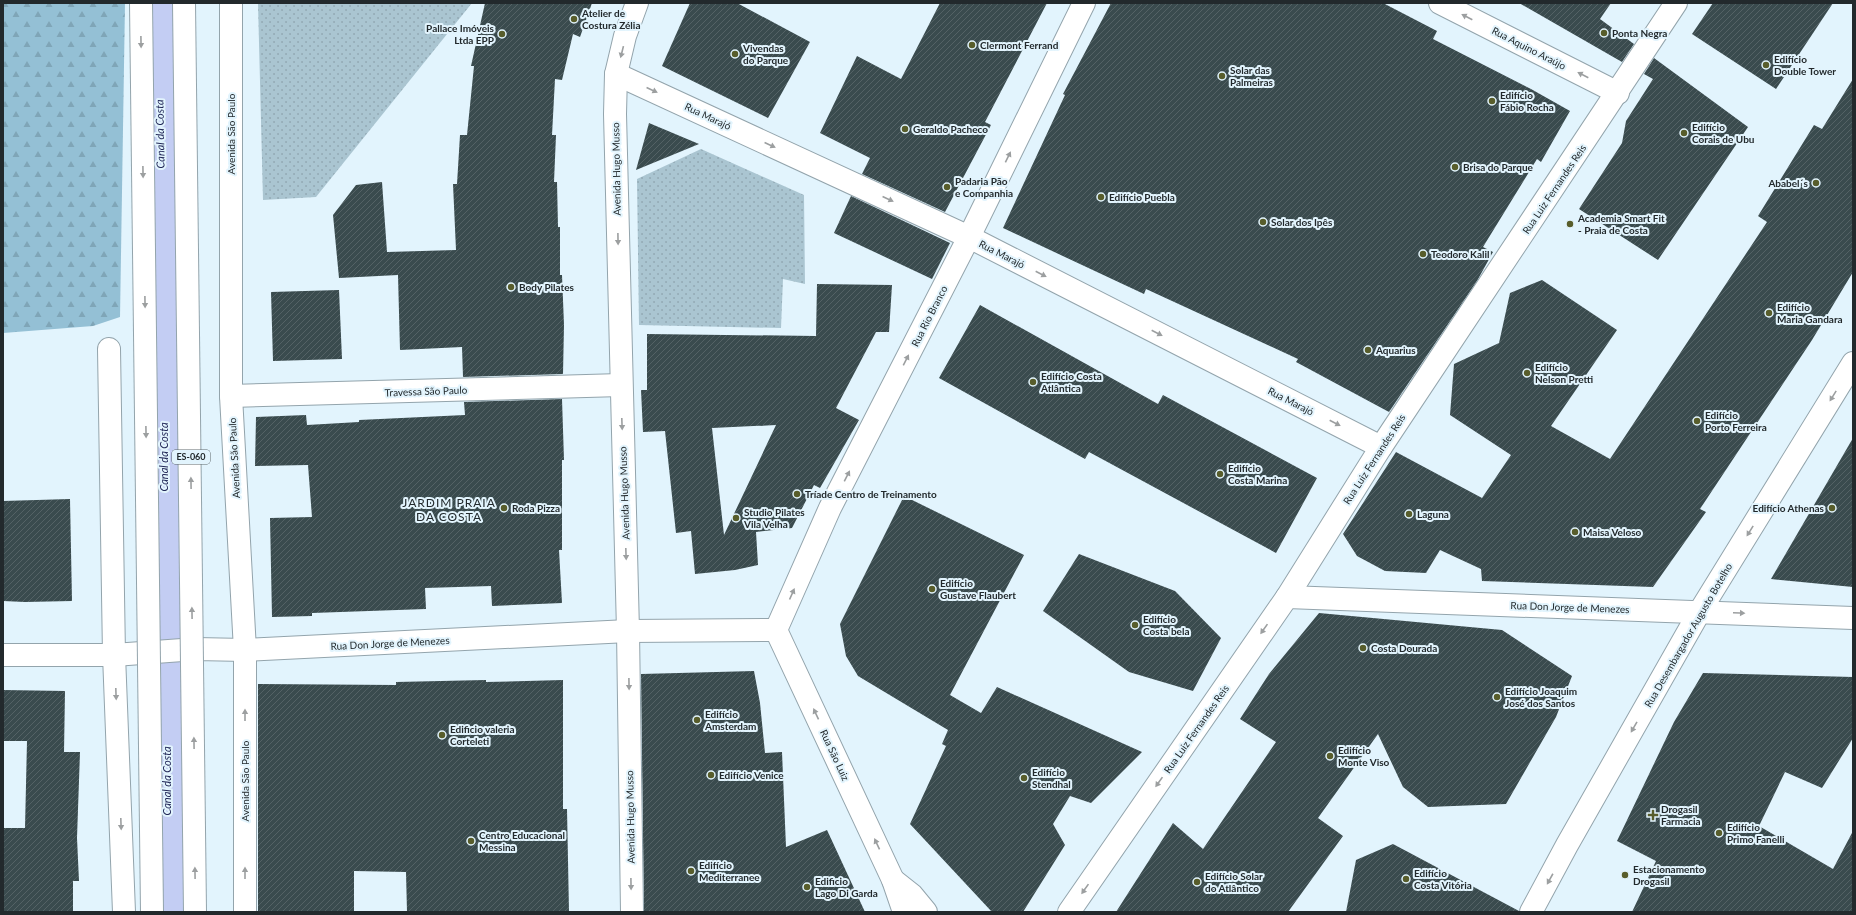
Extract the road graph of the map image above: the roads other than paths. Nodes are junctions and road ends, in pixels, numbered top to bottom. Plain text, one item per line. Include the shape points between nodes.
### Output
1 (141, 3) edge
2 (184, 3) edge
3 (231, 3) edge
4 (637, 3) edge
5 (1084, 3) edge
6 (1440, 3) edge
7 (1676, 3) edge
8 (616, 74) junction
9 (1618, 93) junction
10 (969, 237) junction
11 (108, 349) dead end
12 (1853, 363) edge
13 (621, 385) junction
14 (231, 396) junction
15 (1381, 447) junction
16 (1287, 597) junction
17 (1700, 612) junction
18 (1853, 618) edge
19 (776, 630) junction
20 (628, 632) junction
21 (245, 650) junction
22 (3, 655) edge
23 (114, 655) junction
24 (893, 880) junction
25 (124, 912) edge
26 (152, 912) edge
27 (195, 912) edge
28 (245, 912) edge
29 (632, 912) edge
30 (904, 912) edge
31 (926, 912) edge
32 (1069, 912) edge
33 (1531, 912) edge

1 -> 26 street, bridge
27 -> 2 street, ES-060, bridge
3 - 14 street, Avenida São Paulo
4 -> 8 street, Avenida Hugo Musso via 625,36
10 -> 5 street, Rua Rio Branco
9 -> 6 street, Rua Aquino Araújo
7 - 9 street, Rua Luiz Fernandes Reis
8 -> 10 street, Rua Marajó
8 -> 13 street, Avenida Hugo Musso
9 - 15 street, Rua Luiz Fernandes Reis
10 -> 15 street, Rua Marajó
19 -> 10 street, Rua Rio Branco via 830,508
11 - 23 street
12 -> 17 street, Rua Desembargador Augusto Botelho
13 - 14 street, Travessa São Paulo
13 -> 20 street, Avenida Hugo Musso
14 - 21 street, Avenida São Paulo
15 - 16 street, Rua Luiz Fernandes Reis
16 - 17 street, Rua Don Jorge de Menezes
16 -> 32 street, Rua Luiz Fernandes Reis
17 -> 18 street, Rua Don Jorge de Menezes
17 -> 33 street, Rua Desembargador Augusto Botelho
19 - 20 street, Rua Don Jorge de Menezes
24 -> 19 street, Rua São Luiz
20 - 21 street, Rua Don Jorge de Menezes
20 -> 29 street, Avenida Hugo Musso
21 - 23 street, Rua Don Jorge de Menezes, bridge via 196,649
28 -> 21 street, Avenida São Paulo
22 - 23 street, Rua Don Jorge de Menezes
23 -> 25 street
24 - 30 street, Rua São Luiz
24 - 31 street, Rua São Luiz via 912,895

